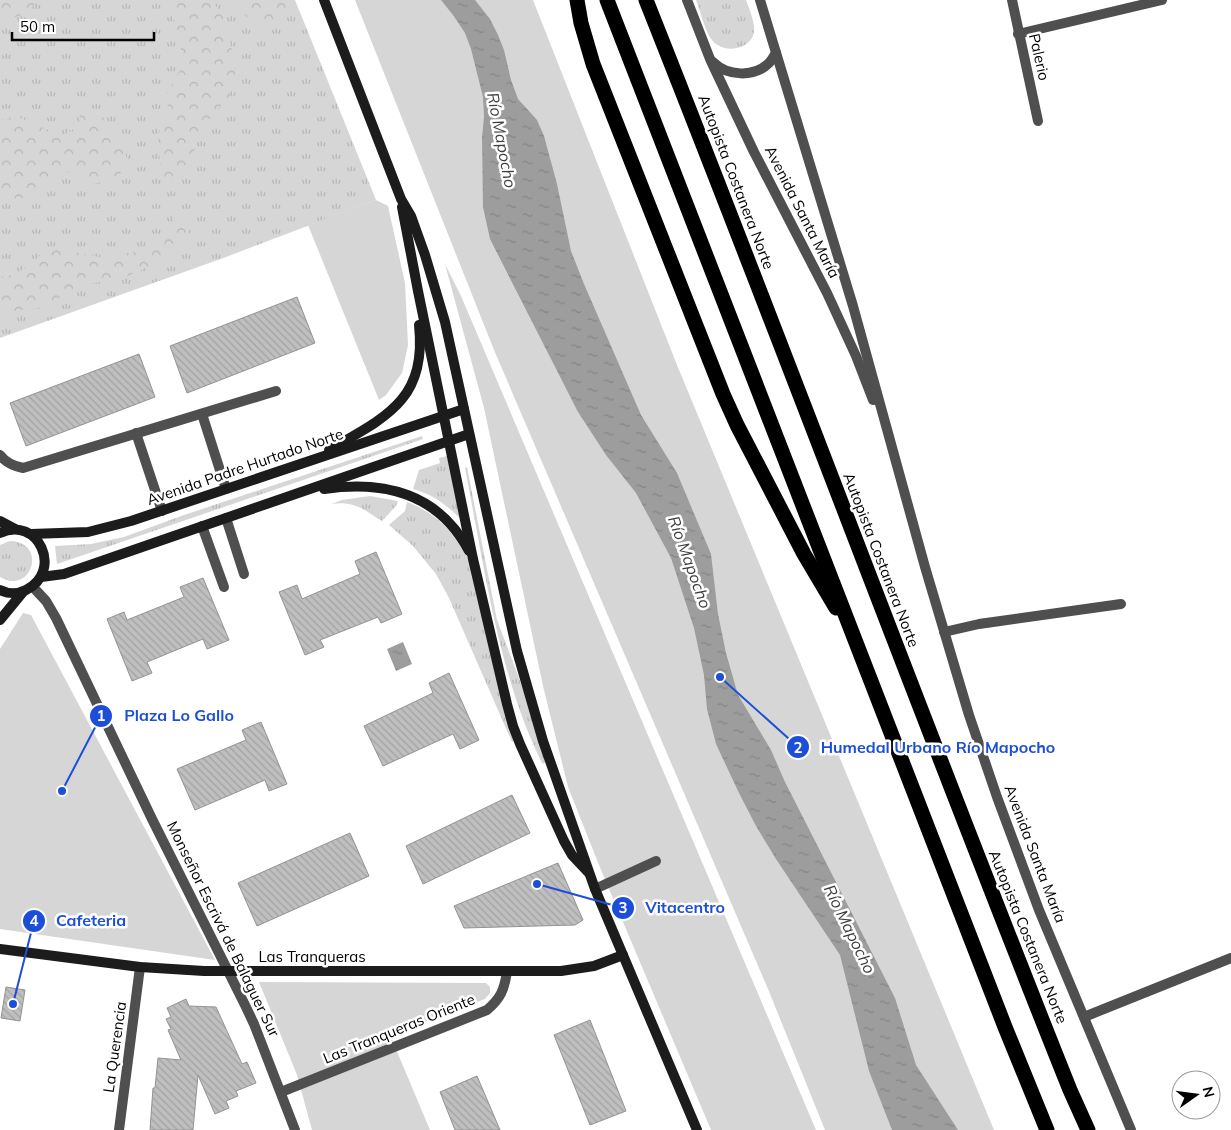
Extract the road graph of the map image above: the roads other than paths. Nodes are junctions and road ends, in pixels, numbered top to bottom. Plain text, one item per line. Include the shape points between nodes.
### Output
1 (324, 0) edge
2 (577, 0) edge
3 (607, 0) edge
4 (646, 0) edge
5 (657, 0) edge
6 (687, 0) edge
7 (760, 0) edge
8 (1012, 0) edge
9 (1162, 0) edge
10 (1018, 34) junction
11 (663, 44) junction
12 (776, 53) junction
13 (710, 59) junction
14 (1038, 121) dead end
15 (401, 199) junction
16 (418, 291) junction
17 (276, 391) dead end
18 (464, 409) junction
19 (202, 414) junction
20 (445, 416) junction
21 (136, 434) junction
22 (469, 434) junction
23 (889, 438) junction
24 (450, 442) junction
25 (0, 455) edge
26 (310, 461) junction
27 (226, 489) junction
28 (298, 493) junction
29 (162, 511) junction
30 (226, 518) junction
31 (0, 521) edge
32 (202, 526) junction
33 (15, 529) junction
34 (0, 533) edge
35 (31, 534) junction
36 (473, 559) junction
37 (244, 574) dead end
38 (41, 577) junction
39 (33, 587) junction
40 (224, 587) dead end
41 (0, 590) edge
42 (23, 592) junction
43 (1121, 604) dead end
44 (0, 620) edge
45 (853, 632) junction
46 (944, 632) junction
47 (656, 861) dead end
48 (589, 873) junction
49 (595, 889) junction
50 (0, 949) edge
51 (623, 955) junction
52 (1231, 958) edge
53 (140, 967) junction
54 (227, 972) junction
55 (507, 972) junction
56 (1084, 1017) junction
57 (281, 1092) junction
58 (119, 1130) edge
59 (294, 1130) edge
60 (697, 1130) edge
61 (1047, 1130) edge
62 (1088, 1130) edge
63 (1131, 1130) edge

1 - 15 main road
2 - 45 highway via 593,64 730,410 804,554
3 - 45 highway
4 - 11 highway, Autopista Costanera Norte
5 - 11 highway
6 - 13 street, Avenida Santa María
7 - 12 street, Avenida Santa María
8 - 10 street, Palerio
9 - 10 street
10 - 14 street, Palerio
11 - 62 highway, Autopista Costanera Norte via 964,822
12 - 13 street via 762,68 748,73 724,70
12 - 23 street, Avenida Santa María via 853,306
13 - 23 street, Avenida Santa María via 835,310
15 - 16 main road
15 - 18 main road via 425,255 445,322
16 - 20 main road
16 - 26 main road via 420,354 405,396 382,420
17 - 19 street
18 - 20 main road, Avenida Padre Hurtado Norte
18 - 22 main road
19 - 21 street
19 - 27 street
20 - 24 main road
20 - 26 main road, Avenida Padre Hurtado Norte
21 - 25 street via 22,468 4,461
21 - 29 street
22 - 24 main road
22 - 48 main road via 533,711
23 - 46 street, Avenida Santa María
24 - 28 main road
24 - 36 main road
26 - 27 main road, Avenida Padre Hurtado Norte
27 - 29 main road, Avenida Padre Hurtado Norte
28 - 30 main road
28 - 36 main road via 368,486 406,494 427,504 446,519
29 - 35 main road, Avenida Padre Hurtado Norte via 88,532
30 - 32 main road
30 - 37 street
31 - 33 main road, Avenida Padre Hurtado Norte
32 - 38 main road via 64,574
32 - 40 street
33 - 34 main road
33 - 35 main road, Avenida Padre Hurtado Norte
35 - 38 main road via 43,549 46,559
36 - 48 main road via 513,726 564,840 572,855
38 - 39 main road
39 - 42 main road
39 - 54 street, Monseñor Escrivá de Balaguer Sur via 56,618
41 - 42 main road
42 - 44 main road
43 - 46 street
45 - 61 highway
46 - 56 street, Avenida Santa María via 1019,857
47 - 49 street
48 - 49 main road
49 - 51 main road
50 - 53 main road, Las Tranqueras
51 - 55 main road, Las Tranqueras via 594,966 561,971
51 - 60 main road
52 - 56 street
53 - 54 main road, Las Tranqueras
53 - 58 street, La Querencia
54 - 55 main road, Las Tranqueras
54 - 57 street, Monseñor Escrivá de Balaguer Sur via 254,1024
55 - 57 street, Las Tranqueras Oriente via 498,1001 487,1010
56 - 63 street, Avenida Santa María
57 - 59 street, Monseñor Escrivá de Balaguer Sur

